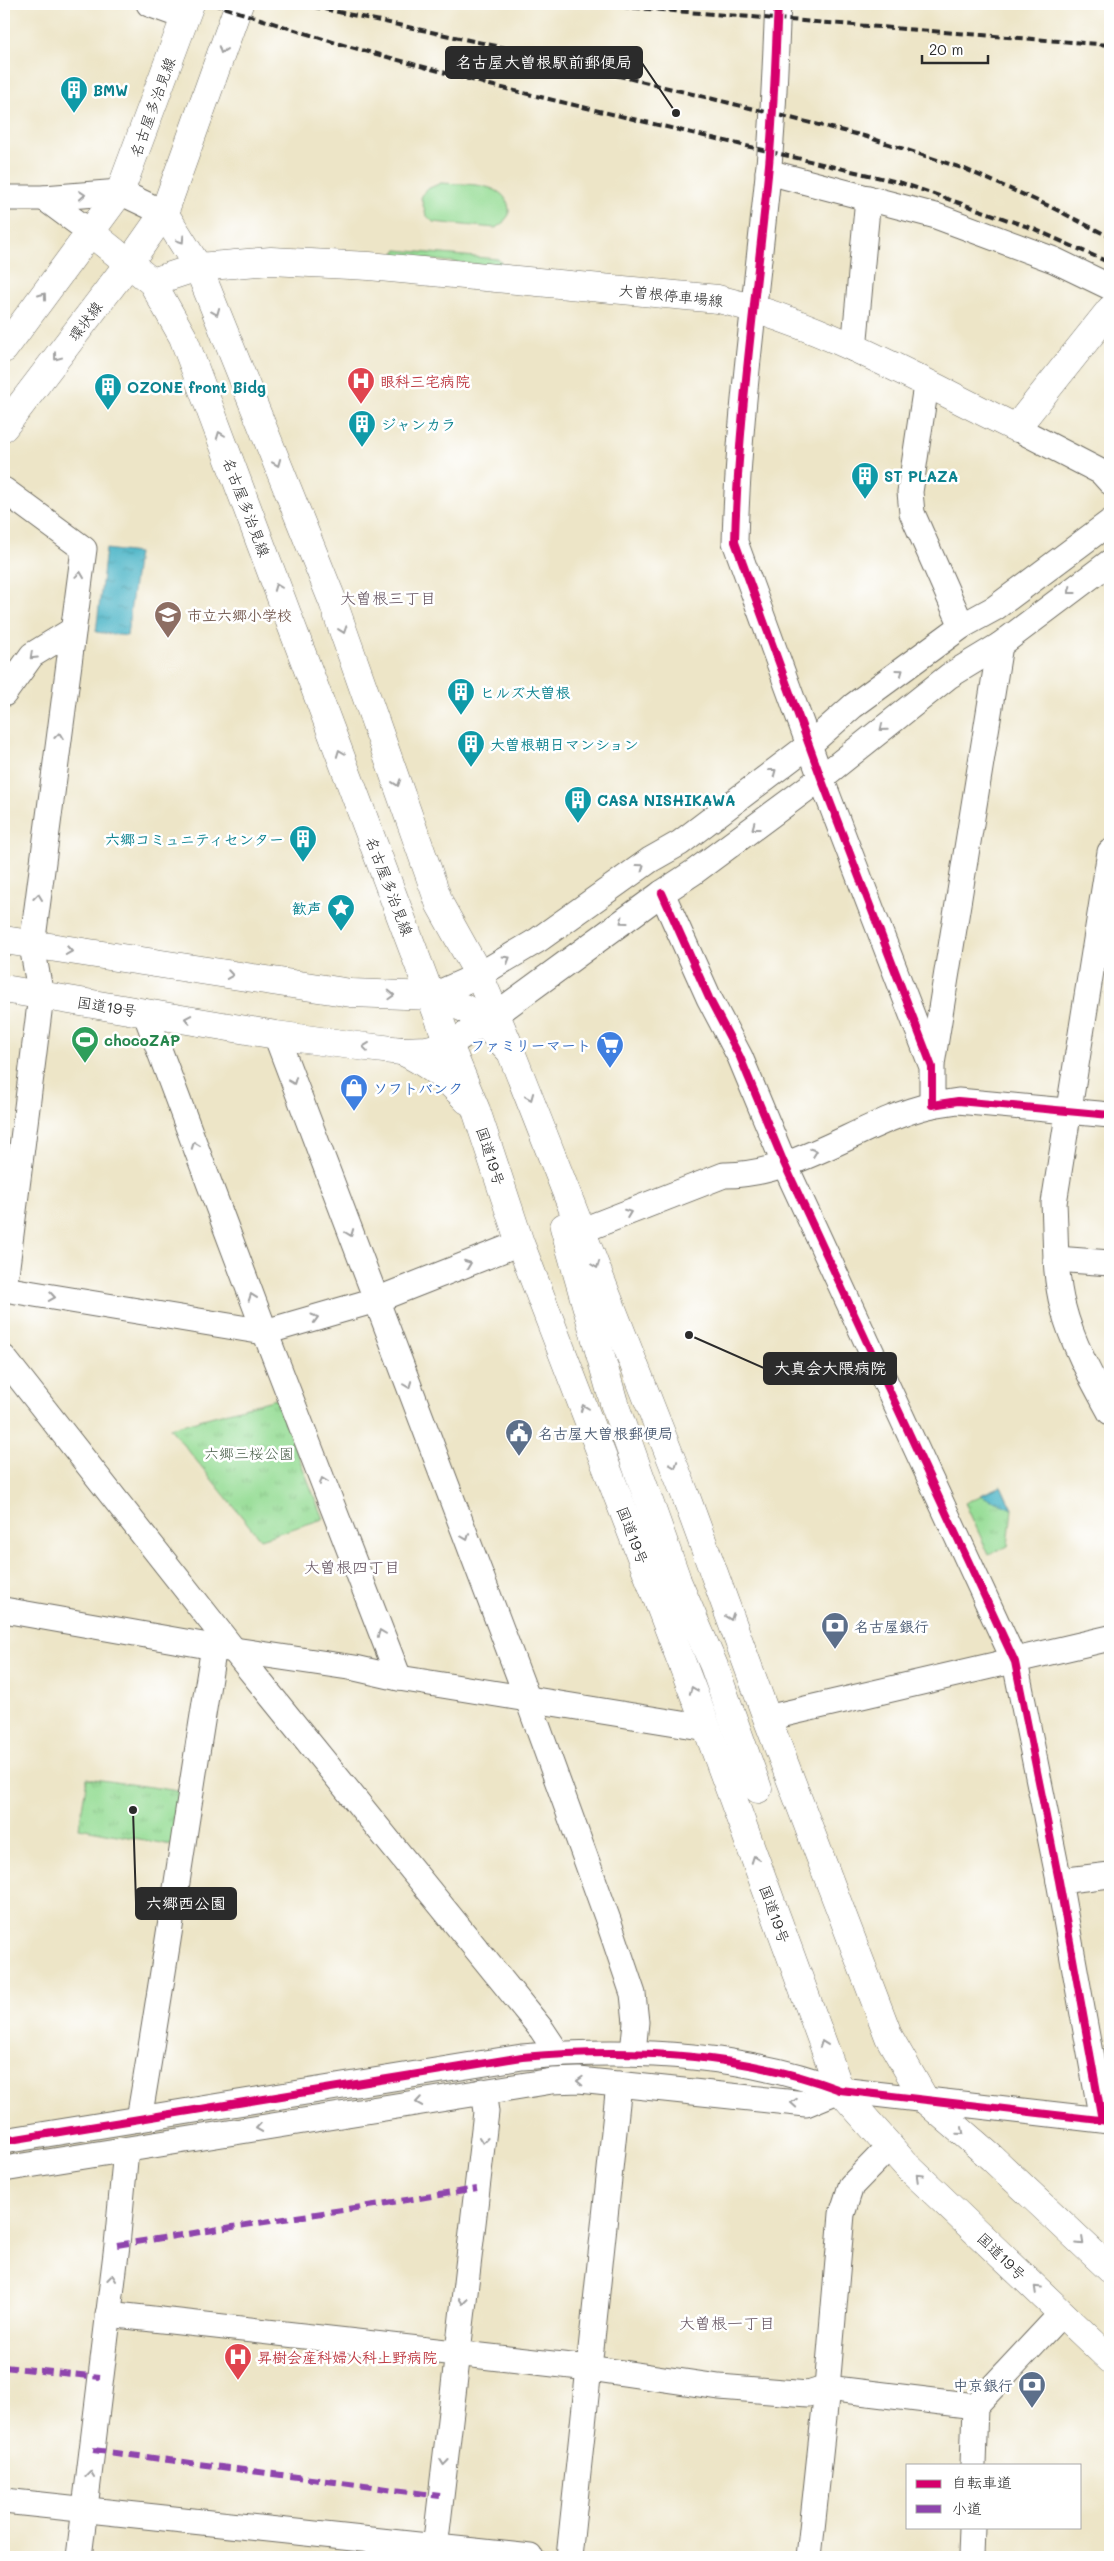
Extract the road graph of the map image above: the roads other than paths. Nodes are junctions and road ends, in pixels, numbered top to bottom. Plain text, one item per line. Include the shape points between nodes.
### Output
1 (149, 4) edge
2 (239, 4) edge
3 (778, 4) edge
4 (187, 10) edge
5 (768, 172) junction
6 (120, 192) junction
7 (4, 198) edge
8 (44, 198) junction
9 (868, 198) junction
10 (164, 213) junction
11 (90, 232) junction
12 (129, 262) junction
13 (198, 267) junction
14 (152, 282) junction
15 (1110, 287) edge
16 (753, 307) junction
17 (1110, 310) edge
18 (4, 349) edge
19 (854, 349) junction
20 (926, 385) junction
21 (4, 427) edge
22 (1016, 428) junction
23 (1110, 482) edge
24 (4, 490) edge
25 (1110, 522) edge
26 (1110, 562) edge
27 (962, 626) junction
28 (73, 630) junction
29 (1000, 645) junction
30 (4, 694) edge
31 (809, 745) junction
32 (821, 778) junction
33 (1110, 852) edge
34 (662, 893) junction
35 (4, 940) edge
36 (32, 946) junction
37 (479, 975) junction
38 (4, 989) edge
39 (41, 996) junction
40 (432, 996) junction
41 (145, 1012) junction
42 (489, 1019) junction
43 (276, 1035) junction
44 (449, 1045) junction
45 (401, 1051) junction
46 (932, 1067) junction
47 (932, 1105) junction
48 (476, 1110) junction
49 (1068, 1112) junction
50 (1110, 1115) edge
51 (784, 1163) junction
52 (557, 1166) junction
53 (582, 1230) junction
54 (520, 1243) junction
55 (1056, 1259) junction
56 (1110, 1263) edge
57 (4, 1290) edge
58 (376, 1300) junction
59 (265, 1332) junction
60 (4, 1358) edge
61 (1103, 1385) edge
62 (1110, 1412) edge
63 (610, 1477) junction
64 (676, 1576) junction
65 (4, 1610) edge
66 (1110, 1638) edge
67 (223, 1648) junction
68 (1014, 1662) junction
69 (399, 1678) junction
70 (528, 1700) junction
71 (766, 1718) junction
72 (707, 1728) junction
73 (758, 1789) dead end
74 (1110, 1875) edge
75 (1059, 1882) junction
76 (633, 2052) junction
77 (558, 2054) junction
78 (619, 2084) junction
79 (840, 2090) junction
80 (483, 2091) junction
81 (925, 2100) junction
82 (139, 2119) junction
83 (1106, 2121) edge
84 (4, 2141) edge
85 (889, 2146) junction
86 (126, 2150) junction
87 (4, 2169) edge
88 (1110, 2269) edge
89 (1062, 2313) junction
90 (108, 2314) junction
91 (456, 2355) junction
92 (1110, 2359) edge
93 (589, 2368) junction
94 (828, 2388) junction
95 (975, 2406) junction
96 (973, 2464) edge
97 (4, 2500) edge
98 (86, 2510) junction
99 (972, 2528) edge
100 (435, 2552) edge
101 (79, 2557) edge
102 (531, 2557) edge
103 (569, 2557) edge
104 (810, 2557) edge
105 (971, 2557) edge

1 - 4 street
2 -> 10 main road
3 - 5 street
4 - 6 main road, 名古屋多治見線
5 - 9 street
5 - 16 street
8 -> 6 street
6 - 10 street
6 - 11 main road, 名古屋多治見線
7 - 8 street
8 - 11 street
9 - 15 street via 982,231
9 - 19 street
10 - 12 main road, 環状線
10 -> 13 main road
11 - 12 main road, 名古屋多治見線
18 -> 11 main road
12 - 14 main road, 名古屋多治見線
12 -> 21 main road, 環状線
13 - 14 main road, 大曽根停車場線
13 - 16 main road, 大曽根停車場線 via 271,261 369,266 718,298
13 -> 37 main road via 334,602 440,905
40 -> 14 main road, 名古屋多治見線 via 183,337
16 - 19 main road, 大曽根停車場線
16 - 31 street via 735,542
17 - 22 main road
19 - 20 main road, 大曽根停車場線
20 - 22 main road, 大曽根停車場線
20 - 27 street via 910,492 912,513
22 - 23 street via 1101,472
28 -> 24 street via 84,549
25 - 27 street via 995,608
26 -> 29 street
31 -> 27 street via 853,706
28 -> 30 street via 32,655
36 -> 28 street
29 -> 32 street via 949,676
29 - 46 street
31 - 32 street
37 -> 31 street via 538,940 650,860 680,843
32 -> 34 street
32 - 46 street
33 - 49 street
34 -> 42 street
34 - 51 street via 709,998 740,1057
35 - 36 main road
36 - 39 street
36 -> 40 main road via 351,994
37 - 40 street
37 - 42 main road
38 - 39 main road, 国道19号
39 - 41 main road, 国道19号
39 - 57 street
40 - 42 main road
40 - 44 main road, 名古屋多治見線
43 -> 41 main road, 国道19号
59 -> 41 street
42 - 44 street
42 -> 52 main road via 511,1052
45 -> 43 main road, 国道19号
43 -> 58 street
44 - 45 main road, 国道19号
44 - 48 main road, 国道19号
45 - 48 main road via 424,1061 450,1081
46 - 47 street
47 - 49 street via 958,1101
51 -> 47 street via 883,1120
48 - 54 main road, 国道19号
49 - 50 street
49 - 55 street via 1054,1204
53 -> 51 street via 724,1175 743,1175
51 - 68 street
52 - 53 main road
52 - 64 main road via 563,1224 614,1403
53 -> 71 main road via 685,1494
58 -> 54 street
63 -> 54 main road, 国道19号
55 - 56 street
55 - 61 street via 1063,1306
57 -> 59 street
59 -> 58 street
58 -> 70 street
69 -> 59 street
60 - 67 street
61 - 62 street
63 - 64 main road via 627,1490
72 -> 63 main road, 国道19号
64 - 73 main road via 714,1666
65 - 67 street
66 - 68 street
67 - 69 street
67 - 77 street via 542,2030
67 - 82 street via 181,1848 173,1917
68 - 71 street
68 - 75 street
69 - 70 street
70 - 72 street
70 - 76 street via 629,1978 636,2022
71 - 81 main road via 889,2037
79 -> 72 main road, 国道19号
74 - 75 street
75 - 83 street
76 - 77 street
76 - 79 street via 762,2066
77 - 82 street
79 -> 78 street via 806,2104
78 -> 80 street via 552,2081
78 - 93 street
79 - 81 street
79 - 85 main road, 国道19号
80 -> 86 street
80 -> 91 street via 486,2112
81 - 83 street
81 -> 88 main road
82 - 84 street
89 -> 85 main road, 国道19号
85 - 94 street via 851,2186 842,2214
86 - 87 street
90 -> 86 street
89 - 92 main road, 国道19号
89 - 95 street
90 - 91 street
98 -> 90 street
91 - 93 street
91 -> 100 street
93 - 94 street via 719,2387 808,2394
93 - 103 street
94 - 95 street
94 - 104 street
95 - 96 street
97 - 98 street
98 - 100 street
98 - 101 street
99 - 105 street
100 - 102 street

